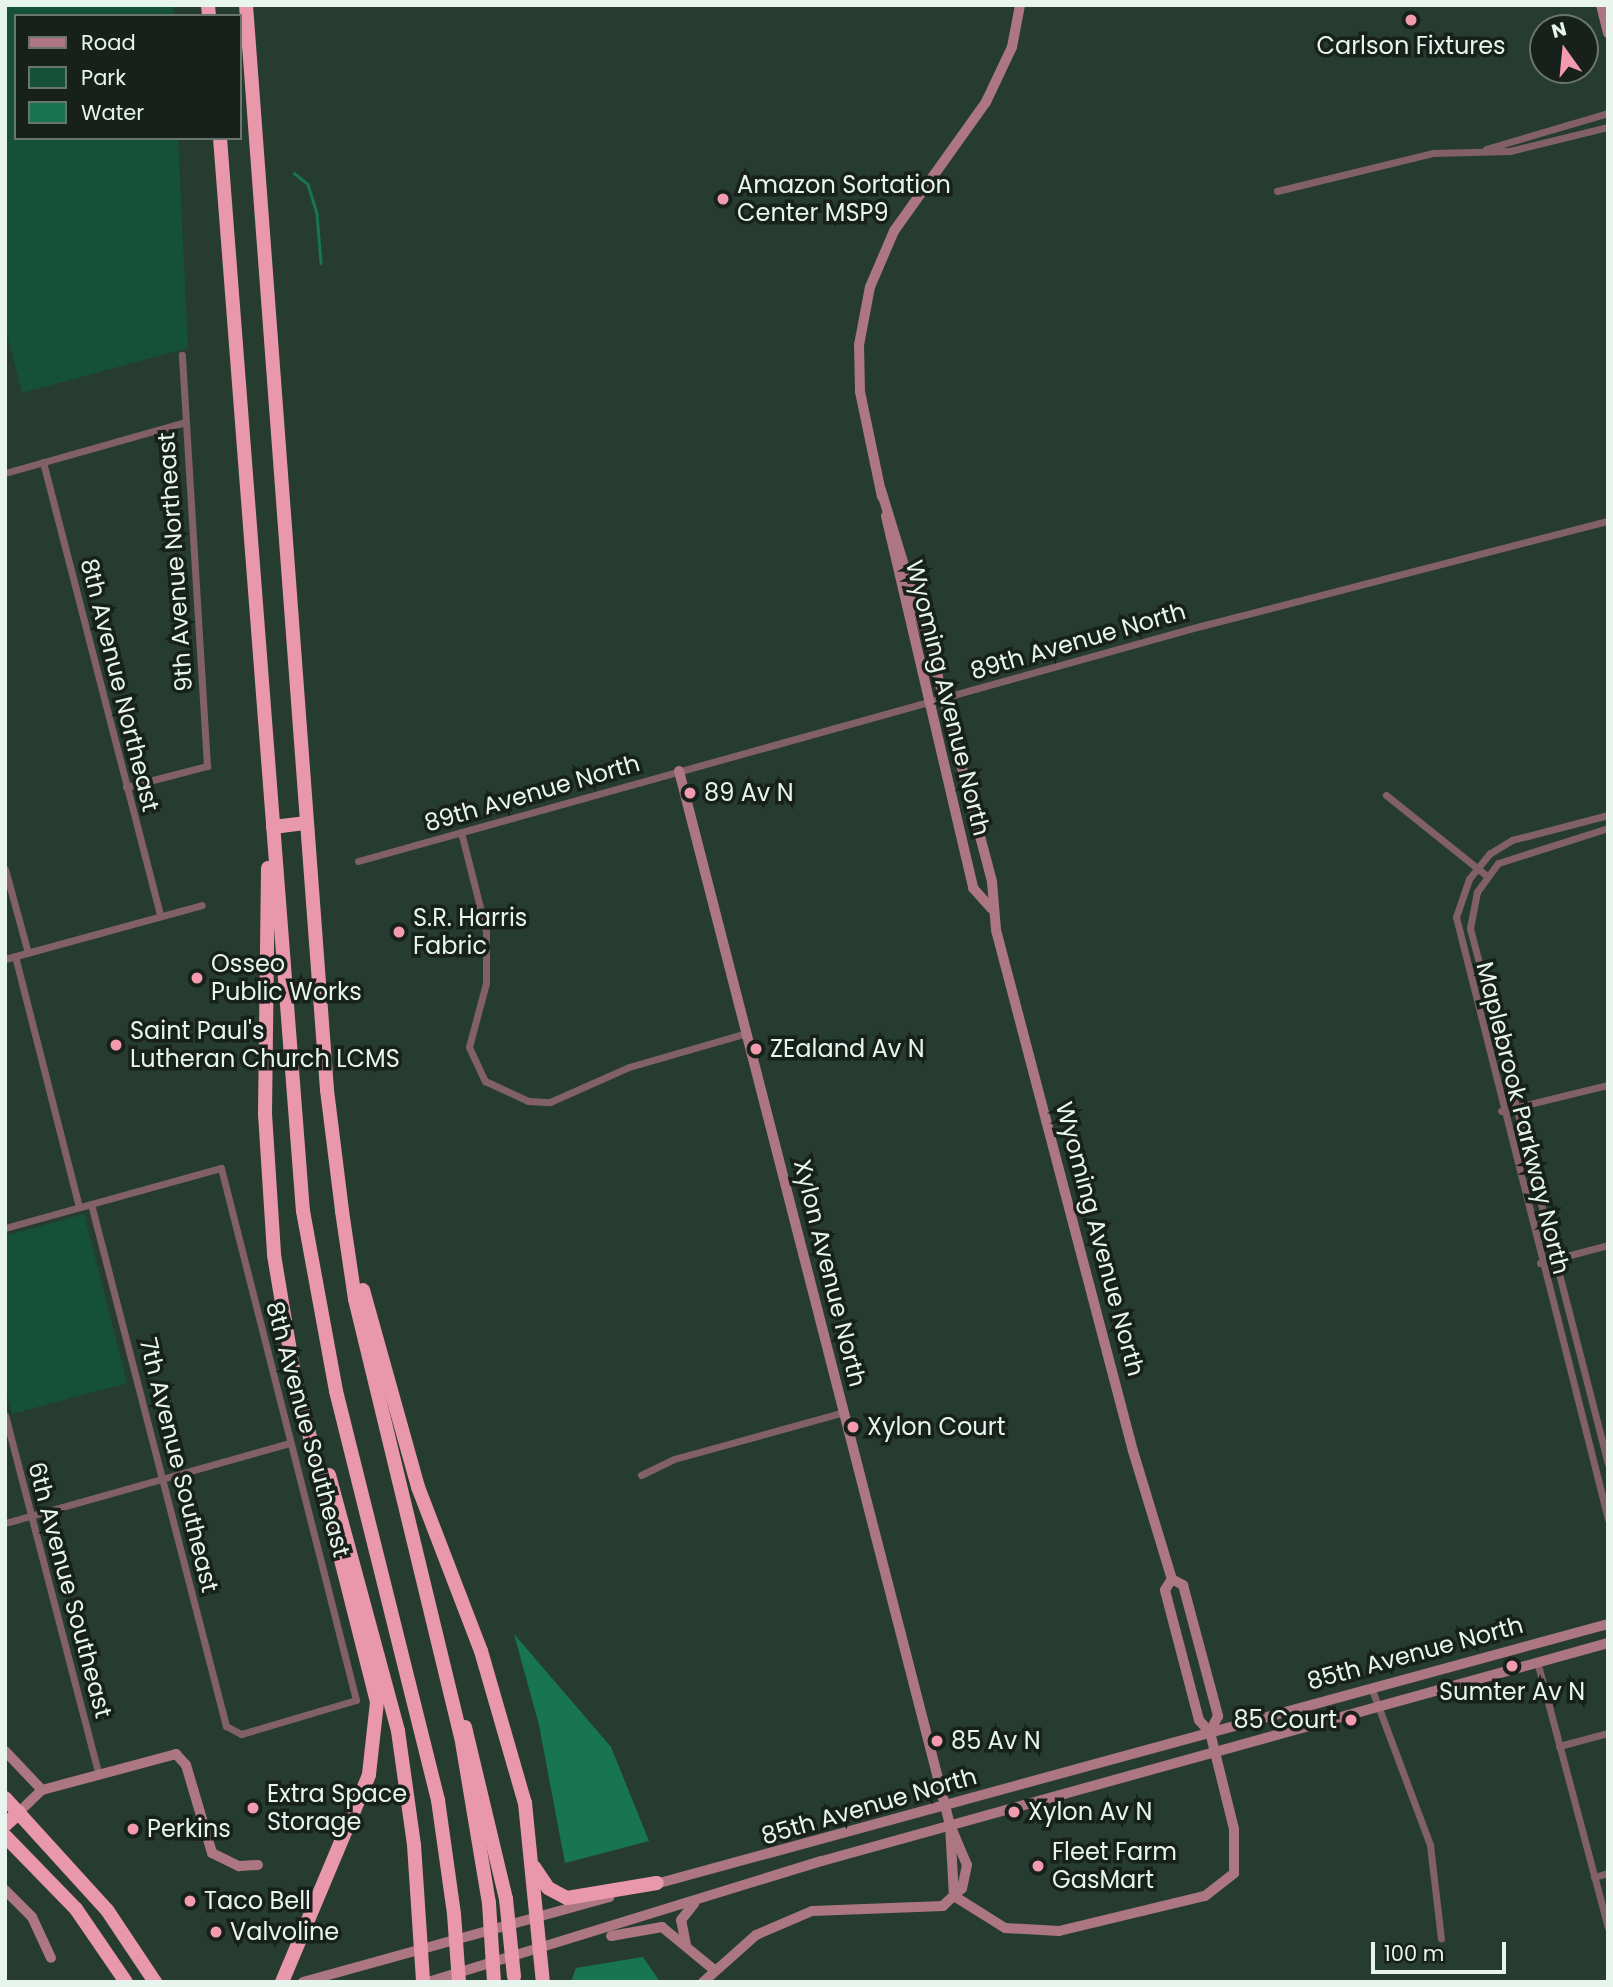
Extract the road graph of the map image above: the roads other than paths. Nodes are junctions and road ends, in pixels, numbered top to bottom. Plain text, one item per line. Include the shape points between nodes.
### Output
1 (246, 5) edge
2 (1020, 5) edge
3 (1601, 5) edge
4 (1608, 33) edge
5 (1608, 113) edge
6 (1608, 127) edge
7 (220, 140) edge
8 (1486, 149) junction
9 (1278, 191) dead end
10 (182, 355) dead end
11 (186, 422) junction
12 (43, 462) junction
13 (5, 473) edge
14 (881, 490) junction
15 (1608, 521) edge
16 (943, 698) junction
17 (927, 703) junction
18 (269, 762) junction
19 (679, 771) junction
20 (126, 787) junction
21 (1387, 795) dead end
22 (1608, 815) edge
23 (307, 823) junction
24 (273, 827) junction
25 (1608, 828) edge
26 (461, 832) junction
27 (358, 861) dead end
28 (1477, 868) junction
29 (5, 869) edge
30 (1487, 876) junction
31 (202, 905) dead end
32 (991, 908) junction
33 (160, 916) junction
34 (28, 953) junction
35 (15, 956) junction
36 (5, 959) edge
37 (747, 1033) junction
38 (1608, 1085) edge
39 (1515, 1108) junction
40 (1501, 1111) junction
41 (91, 1204) junction
42 (79, 1207) junction
43 (342, 1211) junction
44 (5, 1228) edge
45 (1608, 1245) edge
46 (1553, 1259) junction
47 (1540, 1263) junction
48 (295, 1374) junction
49 (845, 1412) junction
50 (5, 1415) edge
51 (289, 1443) junction
52 (1608, 1464) edge
53 (641, 1475) dead end
54 (162, 1480) junction
55 (1605, 1498) edge
56 (31, 1516) junction
57 (1608, 1519) edge
58 (5, 1523) edge
59 (1172, 1579) junction
60 (1608, 1623) edge
61 (1608, 1643) edge
62 (1537, 1661) junction
63 (448, 1683) junction
64 (1370, 1687) junction
65 (1375, 1706) junction
66 (1210, 1732) junction
67 (1608, 1733) edge
68 (233, 1734) joint
69 (1559, 1746) junction
70 (5, 1751) edge
71 (1214, 1751) junction
72 (99, 1775) junction
73 (42, 1790) junction
74 (5, 1798) edge
75 (946, 1806) junction
76 (19, 1812) junction
77 (5, 1825) edge
78 (950, 1825) junction
79 (5, 1836) edge
80 (532, 1864) junction
81 (258, 1865) dead end
82 (1608, 1873) edge
83 (1594, 1877) junction
84 (657, 1884) junction
85 (5, 1890) edge
86 (954, 1896) junction
87 (699, 1900) junction
88 (537, 1917) junction
89 (1608, 1928) edge
90 (587, 1938) junction
91 (1441, 1938) dead end
92 (421, 1948) junction
93 (541, 1951) junction
94 (690, 1953) junction
95 (51, 1958) dead end
96 (713, 1969) junction
97 (514, 1979) edge
98 (126, 1982) edge
99 (155, 1982) edge
100 (282, 1982) edge
101 (303, 1982) edge
102 (422, 1982) edge
103 (428, 1982) edge
104 (459, 1982) edge
105 (494, 1982) edge
106 (543, 1982) edge
107 (703, 1982) edge

1 - 23 highway
2 - 14 street, Wyoming Avenue North via 996,85 894,231 870,287 859,345 860,392
3 - 4 street
5 - 8 street
6 - 8 street via 1510,151
7 - 18 highway
8 - 9 street via 1387,162
10 - 11 street, 9th Avenue Northeast
11 - 12 street
11 - 20 street, 9th Avenue Northeast via 207,766
12 - 13 street
12 - 20 street, 8th Avenue Northeast
14 - 16 street, Wyoming Avenue North
14 - 17 street, Wyoming Avenue North
15 - 16 street, 89th Avenue North
16 - 17 street, 89th Avenue North
16 - 32 street, Wyoming Avenue North via 992,882
17 - 19 street, 89th Avenue North
17 - 32 street, Wyoming Avenue North via 973,888
18 - 24 highway
18 - 48 highway via 265,1114 274,1255
19 - 26 street, 89th Avenue North
19 - 37 street, Xylon Avenue North
20 - 33 street, 8th Avenue Northeast
21 - 28 street
22 - 28 street, Maplebrook Parkway North via 1512,840
23 - 24 highway
23 - 43 highway
24 - 104 highway, bridge via 305,1223 335,1391 438,1800
25 - 30 street via 1514,853
26 - 27 street, 89th Avenue North
26 - 37 street via 486,930 486,983 469,1047 485,1080 528,1101 550,1102 629,1067
28 - 30 street
28 - 40 street, Maplebrook Parkway North via 1460,897 1458,930
29 - 34 street
30 - 39 street, Maplebrook Parkway North via 1469,928
31 - 33 street
32 - 59 street, Wyoming Avenue North
33 - 34 street
34 - 35 street
35 - 36 street
35 - 42 street
37 - 49 street, Xylon Avenue North
38 - 39 street
39 - 40 street
39 - 46 street, Maplebrook Parkway North
40 - 47 street, Maplebrook Parkway North
41 - 42 street
41 - 51 street, 8th Avenue Southeast via 221,1168
41 - 54 street, 7th Avenue Southeast
42 - 44 street
43 - 63 highway via 355,1299
43 - 80 highway via 418,1487 505,1728
45 - 46 street
46 - 47 street
46 - 52 street, Maplebrook Parkway North
47 - 55 street, Maplebrook Parkway North
48 - 92 highway via 353,1553 398,1731
48 - 100 highway via 377,1702 369,1775
49 - 53 street via 674,1459
49 - 75 street, Xylon Avenue North
50 - 56 street, 6th Avenue Southeast
51 - 54 street
51 - 68 street, 8th Avenue Southeast via 356,1700
54 - 56 street
54 - 68 street, 7th Avenue Southeast
55 - 57 street, Maplebrook Parkway North
56 - 58 street
56 - 72 street, 6th Avenue Southeast
59 - 66 street, Wyoming Avenue North via 1165,1590 1199,1720
59 - 66 street, Wyoming Avenue North via 1183,1585 1218,1716
60 - 64 street, 85th Avenue North
61 - 62 street, 85th Avenue North
62 - 65 street, 85th Avenue North
62 - 69 street
63 - 97 highway, bridge via 473,1746 506,1899
63 - 105 highway, bridge via 489,1903
64 - 65 street
64 - 66 street, 85th Avenue North
65 - 71 street, 85th Avenue North
65 - 91 street via 1430,1845
66 - 71 street, Wyoming Avenue North
66 - 75 street, 85th Avenue North
67 - 69 street
69 - 83 street
70 - 73 street
71 - 78 street, 85th Avenue North
71 - 86 street, Wyoming Avenue North via 1234,1829 1234,1873 1205,1896 1059,1931 1005,1928
72 - 73 street
72 - 81 street via 176,1754 186,1765 212,1853 239,1866
73 - 76 street
74 - 76 highway
75 - 78 street, Xylon Avenue North
75 - 84 street, 85th Avenue North
76 - 77 highway
76 - 99 highway via 107,1910
78 - 86 street, Xylon Avenue North
78 - 87 street, 85th Avenue North
79 - 98 highway via 76,1909
80 - 84 highway via 548,1888 567,1898
80 - 88 highway
82 - 83 street
83 - 89 street
84 - 88 street, 85th Avenue North
85 - 95 street via 32,1917
86 - 96 street via 929,1910 855,1905 812,1911 756,1935
87 - 90 street, 85th Avenue North
87 - 94 street via 681,1920
88 - 92 street, 85th Avenue North
88 - 93 highway
90 - 93 street, 85th Avenue North
90 - 94 street via 654,1926
92 - 101 street, 85th Avenue North
92 - 102 highway
93 - 103 street, 85th Avenue North
93 - 106 highway
94 - 96 street
96 - 107 street

